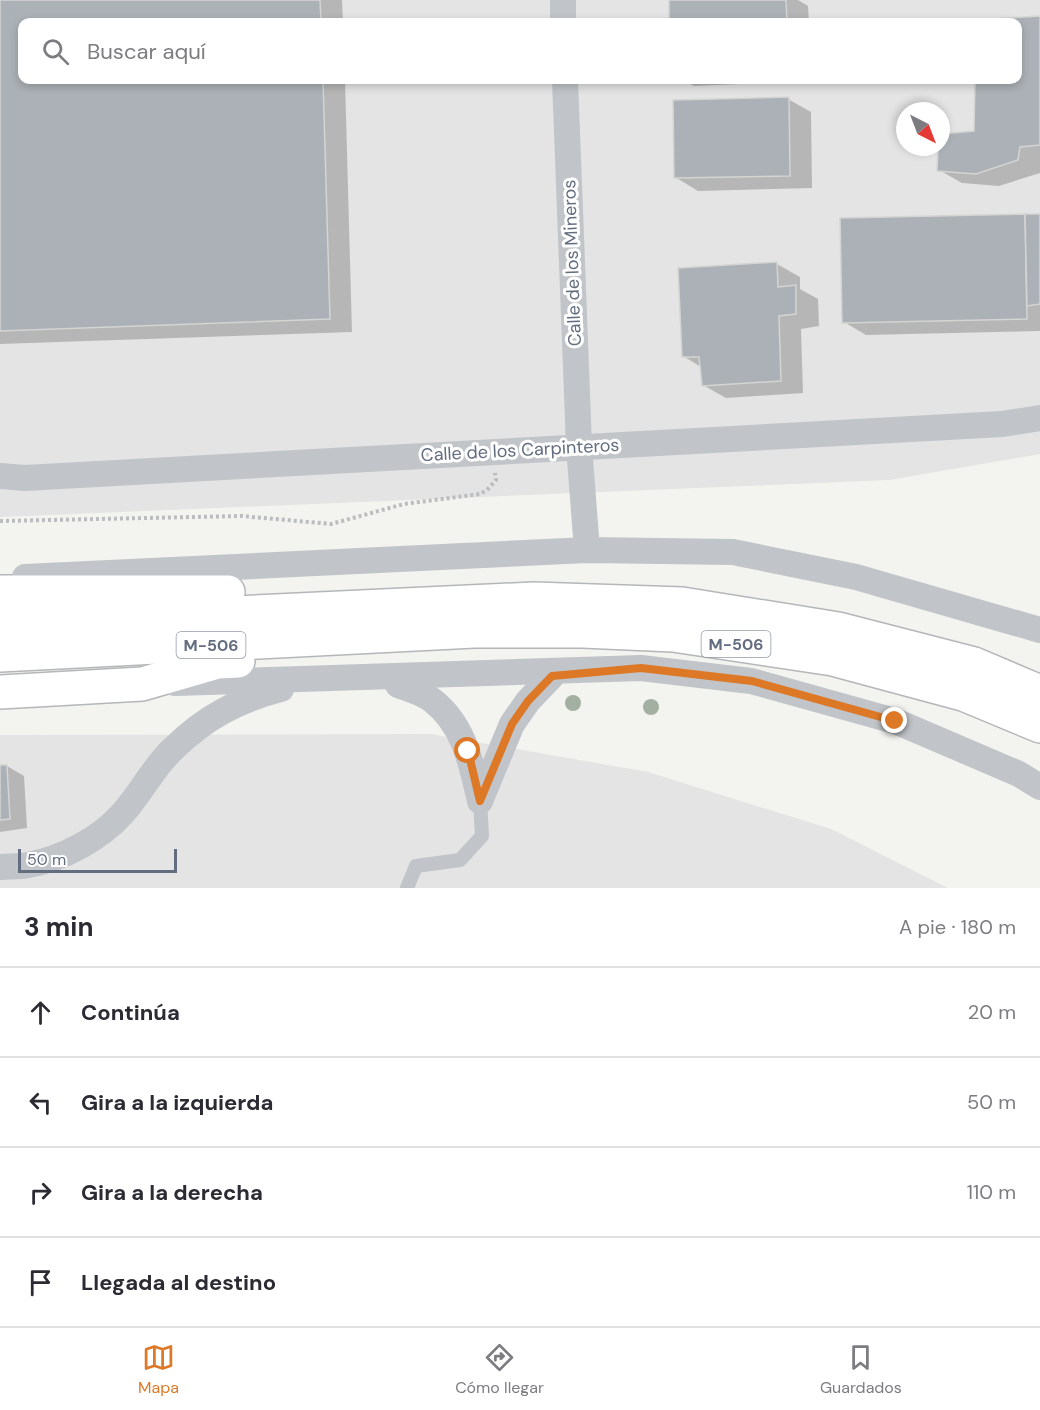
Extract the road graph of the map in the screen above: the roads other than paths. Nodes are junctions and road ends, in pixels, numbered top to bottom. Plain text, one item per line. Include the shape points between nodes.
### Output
1 (562, 0) edge
2 (563, 18) edge
3 (565, 84) edge
4 (1040, 418) edge
5 (579, 446) junction
6 (0, 476) edge
7 (587, 550) junction
8 (0, 579) edge
9 (0, 592) edge
10 (534, 599) junction
11 (0, 624) edge
12 (1040, 630) edge
13 (421, 634) junction
14 (0, 654) edge
15 (641, 668) junction
16 (552, 676) junction
17 (142, 684) junction
18 (398, 684) junction
19 (1040, 692) edge
20 (10, 696) edge
21 (1040, 726) edge
22 (1040, 787) edge
23 (480, 801) junction
24 (0, 867) edge
25 (407, 888) edge

1 - 2 street
3 - 5 street, Calle de los Mineros
4 - 5 street, Calle de los Carpinteros via 1002,424
5 - 6 street, Calle de los Carpinteros via 25,478
5 - 7 street, Calle de los Mineros
7 - 8 street
7 - 12 street via 733,552 856,577
9 - 10 highway via 254,592 469,585
10 - 11 highway, M-506
10 - 19 highway, M-506 via 682,604 838,629 974,664
13 - 14 highway, M-506
13 - 17 highway via 287,658 218,662
13 - 21 highway, M-506 via 583,631 673,635 833,659 963,694
15 - 16 street
15 - 17 street
15 - 22 street via 752,681 895,721 1019,774
16 - 18 street
16 - 23 street via 512,724
17 - 20 highway
18 - 23 street via 431,699 452,720 468,751
18 - 24 street via 284,689 228,707 171,750 122,814 102,832 69,852 28,866
23 - 25 lane via 482,836 460,860 416,866

